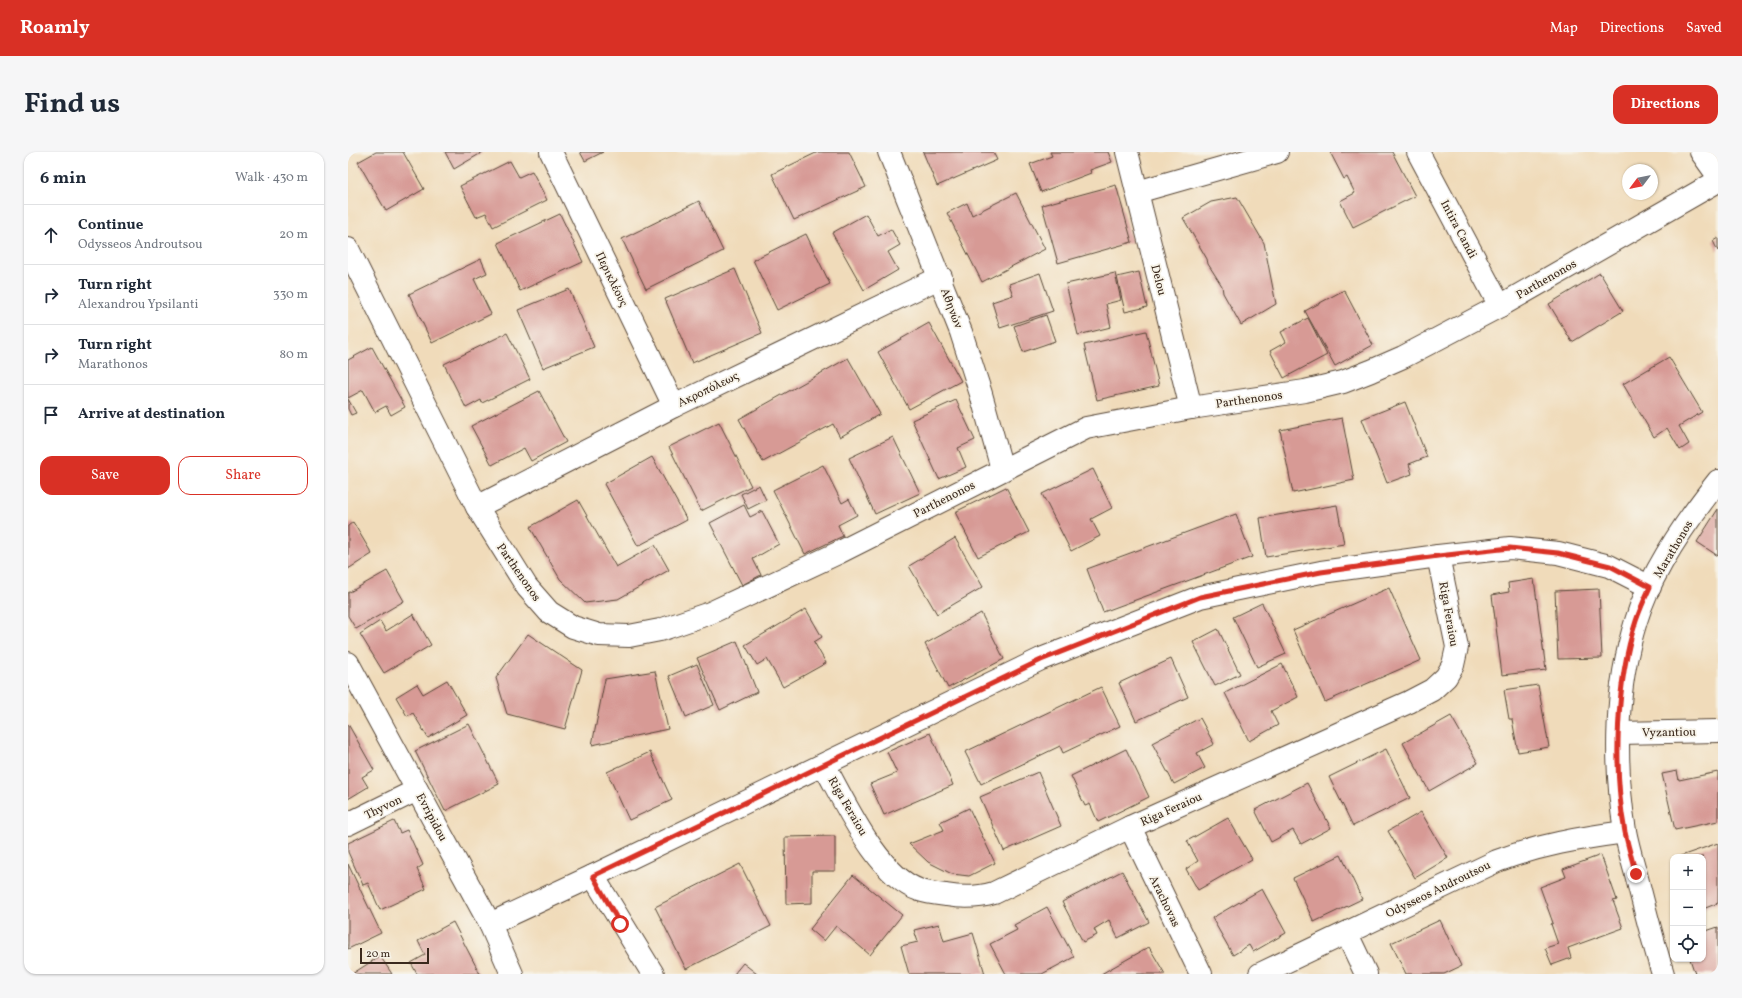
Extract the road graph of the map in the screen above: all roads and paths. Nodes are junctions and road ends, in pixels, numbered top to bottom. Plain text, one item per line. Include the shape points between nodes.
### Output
1 (551, 152) edge
2 (889, 152) edge
3 (1127, 152) edge
4 (1277, 152) edge
5 (1418, 152) edge
6 (1701, 152) edge
7 (1718, 176) edge
8 (1718, 181) edge
9 (1138, 192) junction
10 (348, 249) edge
11 (941, 278) junction
12 (1500, 306) junction
13 (674, 406) junction
14 (1191, 408) junction
15 (1002, 469) junction
16 (1718, 481) edge
17 (477, 507) junction
18 (1438, 556) junction
19 (1650, 587) junction
20 (348, 663) edge
21 (1718, 731) edge
22 (1619, 733) junction
23 (824, 765) junction
24 (417, 790) junction
25 (348, 824) edge
26 (1130, 827) junction
27 (1625, 832) junction
28 (593, 876) junction
29 (490, 924) junction
30 (1346, 934) junction
31 (512, 974) edge
32 (652, 974) edge
33 (1201, 974) edge
34 (1260, 974) edge
35 (1366, 974) edge
36 (1663, 974) edge

1 - 13 street, Περικλέους
2 - 11 street, Αθηνών
3 - 9 street, Delou
4 - 9 street
5 - 12 street, Intira Candi
6 - 7 street
8 - 12 street, Parthenonos
9 - 14 street, Delou
10 - 17 street, Parthenonos
11 - 13 street, Ακροπόλεως
11 - 15 street, Αθηνών via 981,394
12 - 14 street, Parthenonos via 1403,357 1343,382 1305,391
13 - 17 street, Ακροπόλεως
14 - 15 street, Parthenonos via 1086,428
15 - 17 street, Parthenonos via 838,553 710,613 660,630 629,636 599,635 573,627 549,612 526,587
16 - 19 street, Marathonos via 1681,531
18 - 19 street via 1510,548 1558,553 1610,566
18 - 23 street via 1321,572 1200,597 1041,660
18 - 26 street, Riga Feraiou via 1457,648 1453,665 1446,677 1432,690
19 - 22 street, Marathonos via 1636,621 1626,662
20 - 24 street, Evripidou
21 - 22 street, Vyzantiou
22 - 27 street, Marathonos via 1620,784
23 - 26 street, Riga Feraiou via 873,850 887,868 918,890 935,894 980,897 994,893
23 - 28 street
24 - 25 street, Thyvon
24 - 29 street, Evripidou
26 - 33 street, Arachovas
27 - 30 street, Odysseos Androutsou via 1572,839 1497,860
27 - 36 street, Marathonos
28 - 29 street
28 - 32 street
29 - 31 street, Evripidou
30 - 34 street, Odysseos Androutsou
30 - 35 street

